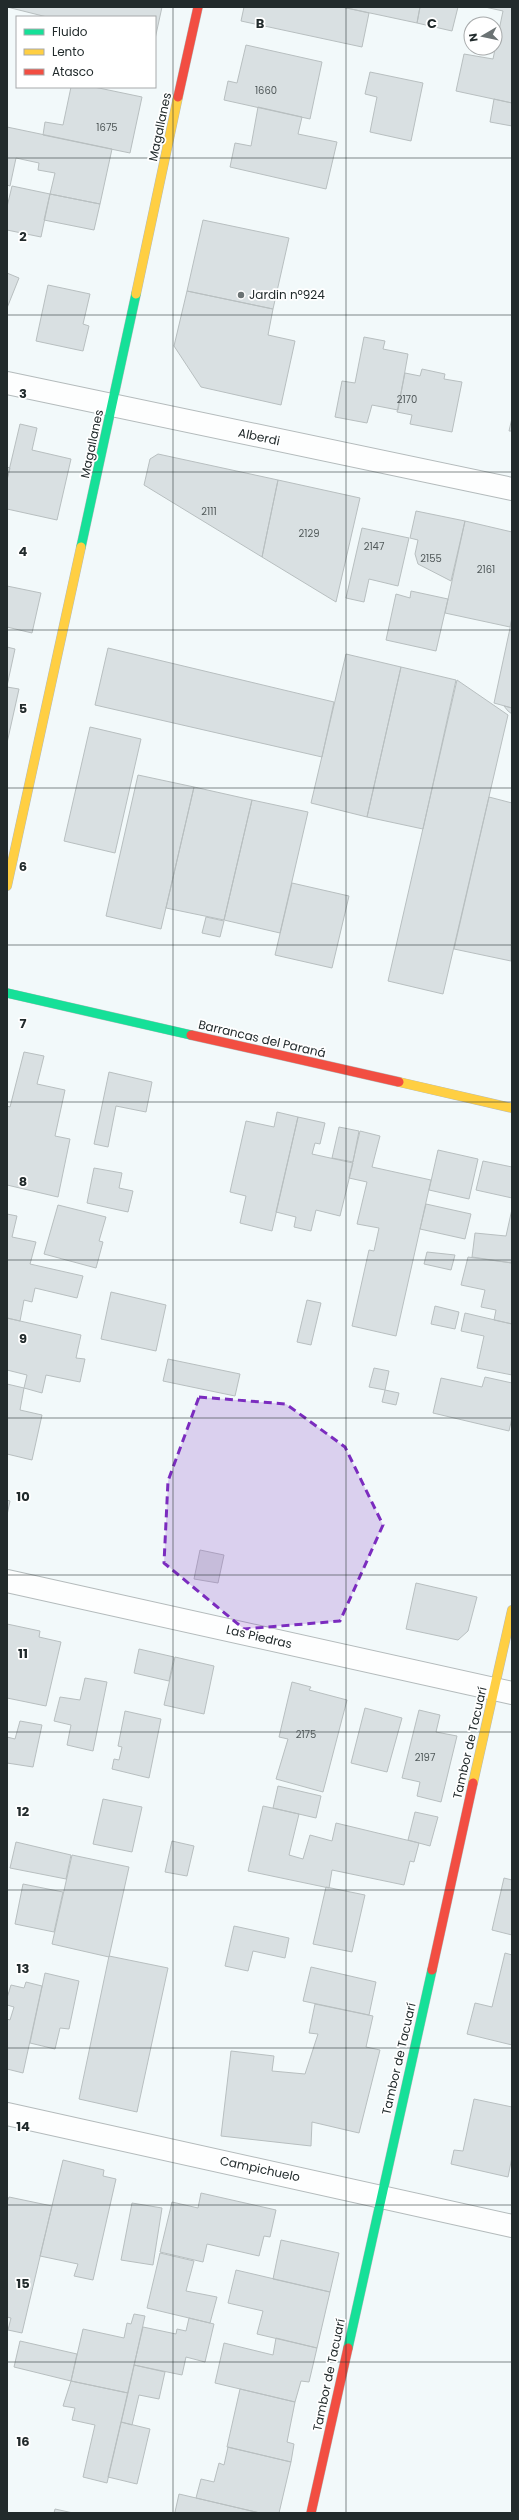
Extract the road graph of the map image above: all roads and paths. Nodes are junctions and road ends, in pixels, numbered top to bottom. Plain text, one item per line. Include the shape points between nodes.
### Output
1 (198, 7) edge
2 (7, 383) edge
3 (113, 406) junction
4 (512, 489) edge
5 (7, 886) edge
6 (7, 993) edge
7 (512, 1108) edge
8 (7, 1581) edge
9 (512, 1610) edge
10 (503, 1691) edge
11 (7, 2114) edge
12 (381, 2196) junction
13 (512, 2226) edge
14 (311, 2513) edge

1 - 3 street, Magallanes
2 - 3 street, Alberdi
3 - 4 street, Alberdi
3 - 5 street, Magallanes
6 - 7 street, Barrancas del Paraná
8 - 10 street, Las Piedras
9 - 10 street, Tambor de Tacuarí
10 - 12 street, Tambor de Tacuarí
11 - 12 street, Campichuelo
12 - 13 street, Campichuelo
12 - 14 street, Tambor de Tacuarí

